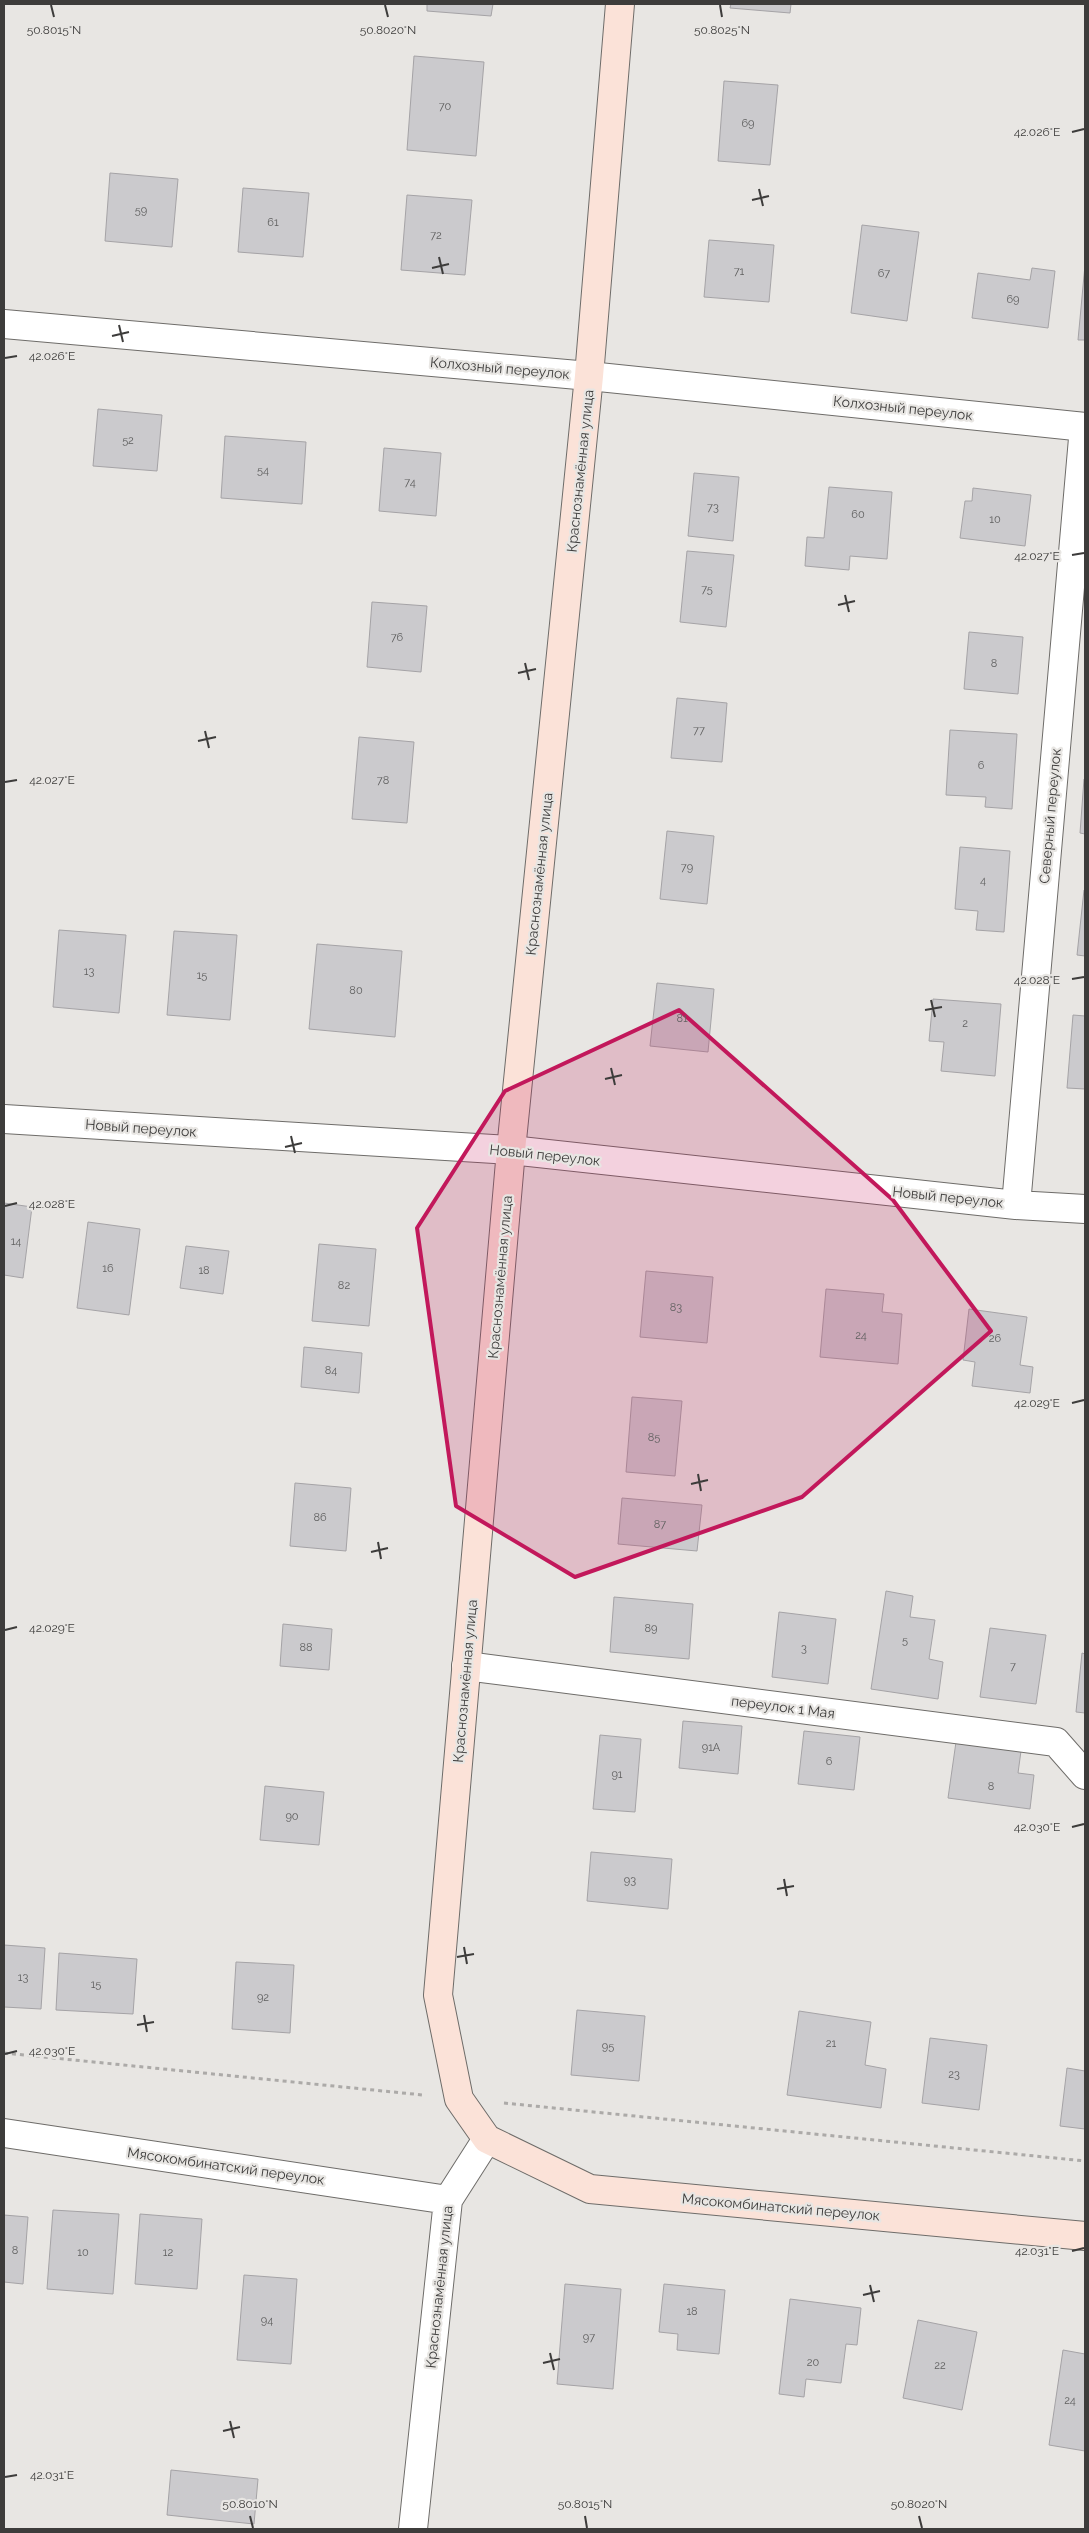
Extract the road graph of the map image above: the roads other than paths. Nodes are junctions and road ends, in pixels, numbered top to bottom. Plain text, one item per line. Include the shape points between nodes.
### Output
1 (620, 4) edge
2 (4, 324) edge
3 (589, 376) junction
4 (1085, 427) edge
5 (4, 1119) edge
6 (511, 1150) junction
7 (1016, 1205) junction
8 (1085, 1209) edge
9 (466, 1666) junction
10 (1085, 1775) edge
11 (4, 2133) edge
12 (487, 2139) junction
13 (448, 2200) junction
14 (1085, 2236) edge
15 (413, 2529) edge

1 - 3 main road, Краснознамённая улица
2 - 3 street, Колхозный переулок
3 - 4 street, Колхозный переулок
3 - 6 main road, Краснознамённая улица
4 - 7 street, Северный переулок
5 - 6 street, Новый переулок
6 - 7 street, Новый переулок
6 - 9 main road, Краснознамённая улица
7 - 8 street, Новый переулок
9 - 10 street, переулок 1 Мая via 1056,1742
9 - 12 main road, Краснознамённая улица via 438,1995 458,2099
11 - 13 street, Мясокомбинатский переулок
12 - 13 street, Краснознамённая улица
12 - 14 main road, Мясокомбинатский переулок via 590,2189
13 - 15 street, Краснознамённая улица

